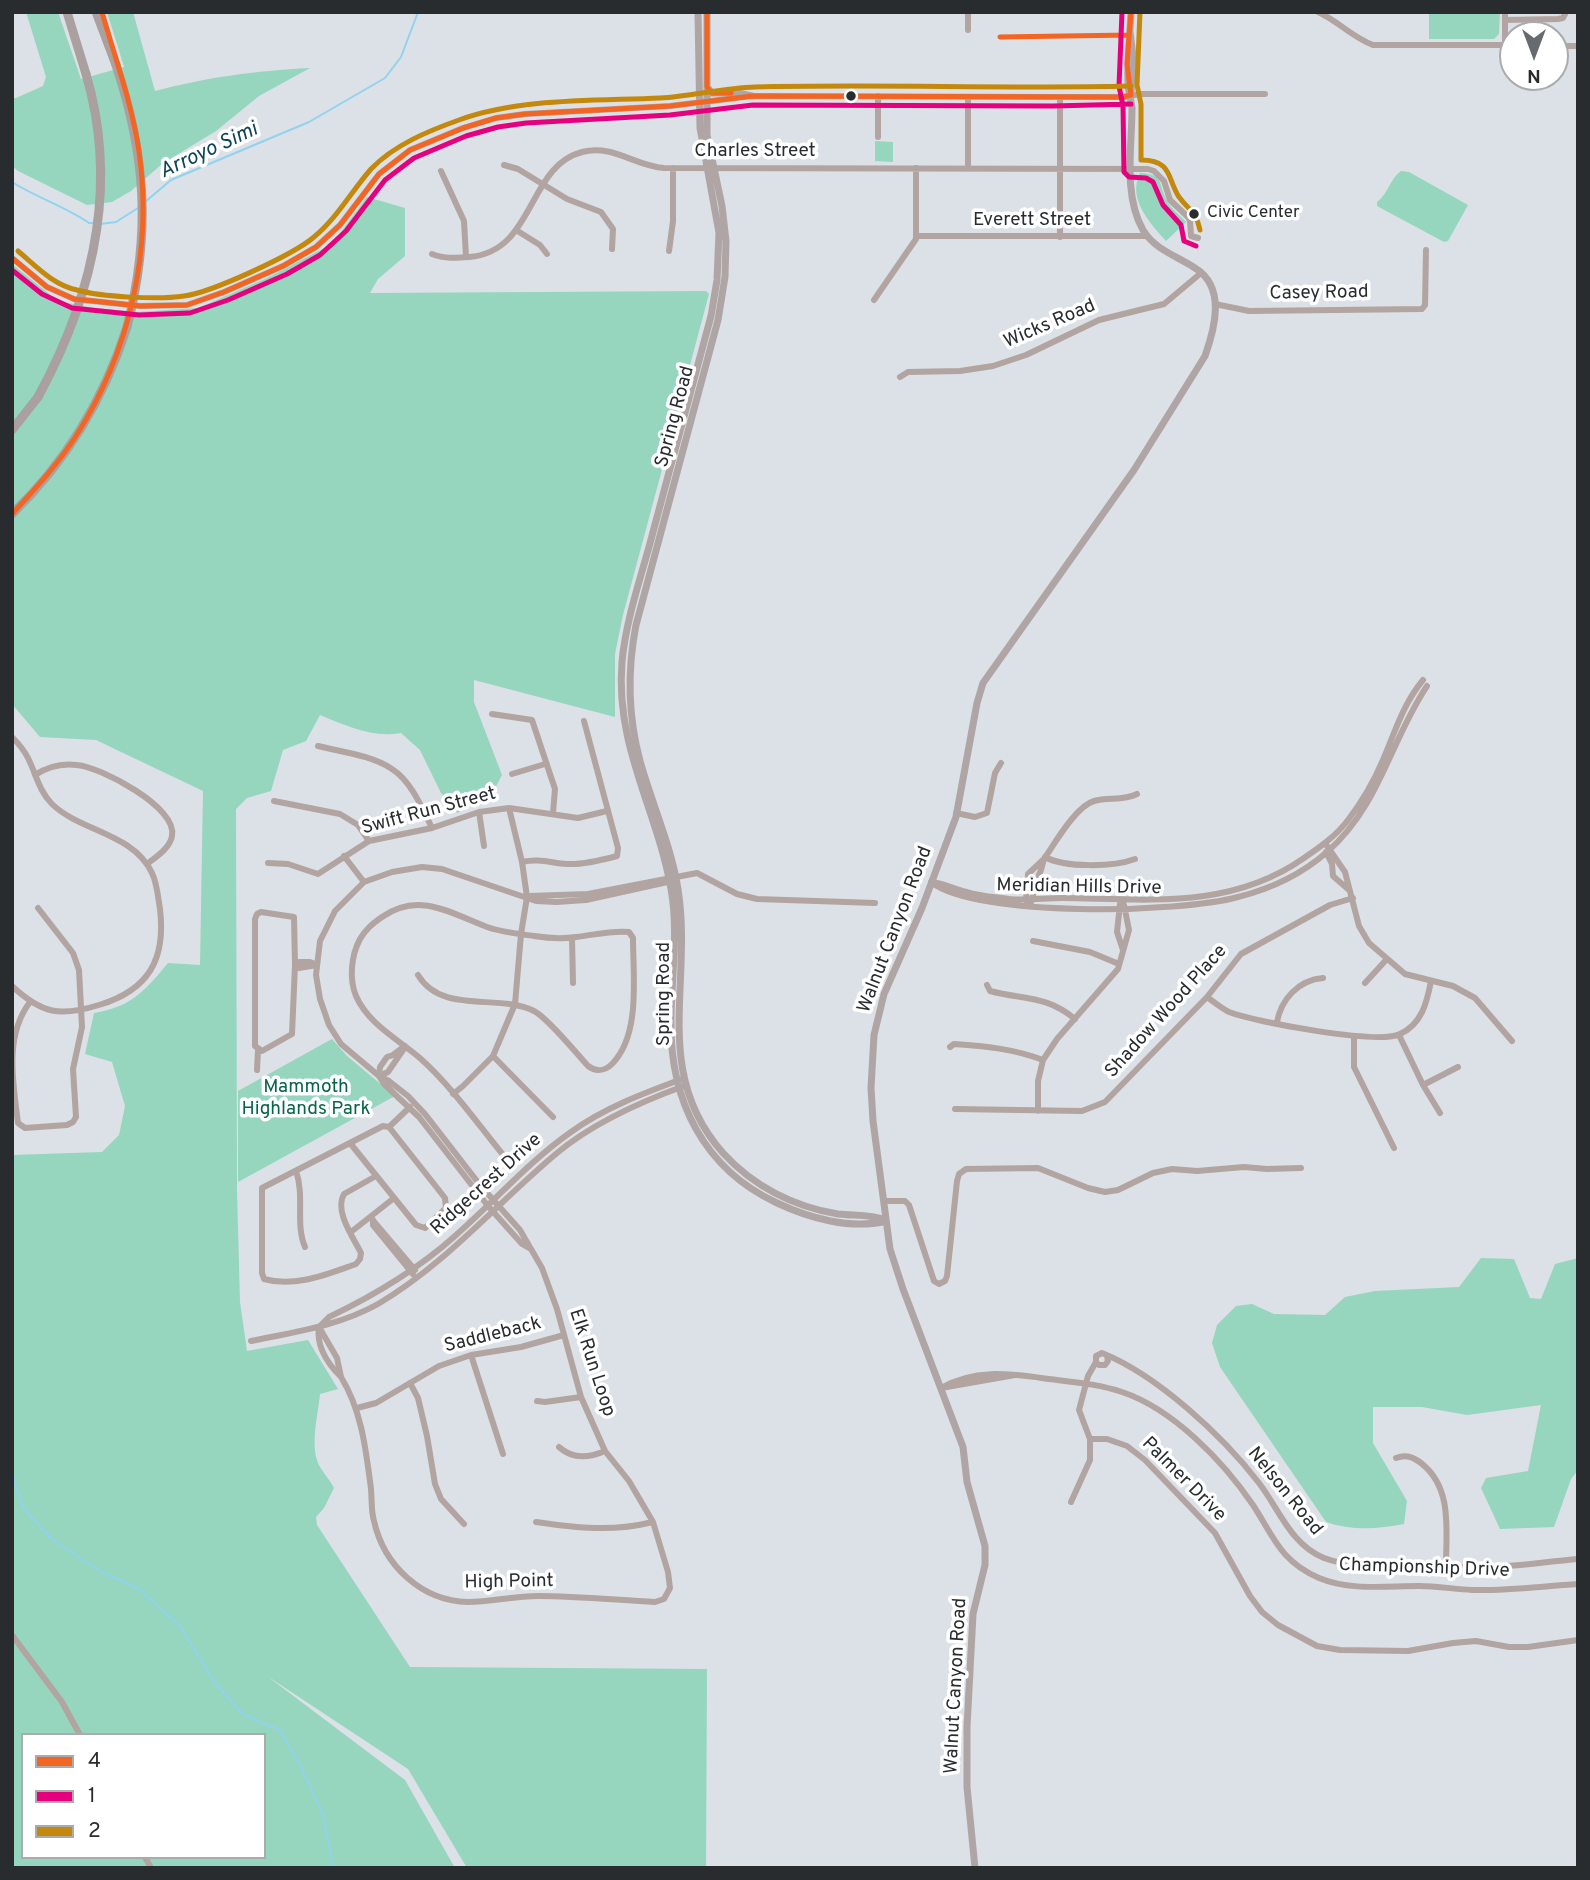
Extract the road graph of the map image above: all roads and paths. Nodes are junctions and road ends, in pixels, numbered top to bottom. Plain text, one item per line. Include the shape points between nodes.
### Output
1 (67, 12) edge
2 (96, 12) edge
3 (102, 12) edge
4 (698, 12) edge
5 (706, 12) edge
6 (968, 12) edge
7 (1130, 12) edge
8 (1318, 12) edge
9 (1566, 12) edge
10 (1505, 16) edge
11 (968, 30) dead end
12 (1499, 45) edge
13 (116, 65) junction
14 (706, 82) junction
15 (1265, 94) dead end
16 (1130, 95) junction
17 (751, 96) junction
18 (878, 96) junction
19 (968, 97) junction
20 (1060, 97) junction
21 (703, 102) junction
22 (878, 137) dead end
23 (503, 165) dead end
24 (673, 168) junction
25 (710, 168) junction
26 (916, 169) junction
27 (968, 169) junction
28 (1061, 169) junction
29 (1132, 169) junction
30 (442, 171) dead end
31 (544, 185) junction
32 (516, 230) junction
33 (916, 236) junction
34 (1147, 236) junction
35 (1060, 237) junction
36 (1198, 238) dead end
37 (612, 249) dead end
38 (1426, 250) dead end
39 (668, 251) dead end
40 (432, 254) dead end
41 (547, 254) dead end
42 (466, 257) junction
43 (12, 258) edge
44 (1201, 272) junction
45 (874, 300) dead end
46 (1215, 304) junction
47 (900, 377) dead end
48 (12, 430) edge
49 (12, 514) edge
50 (1425, 683) dead end
51 (492, 714) dead end
52 (584, 721) dead end
53 (12, 737) edge
54 (318, 746) dead end
55 (1001, 763) dead end
56 (545, 764) junction
57 (512, 774) dead end
58 (35, 775) junction
59 (1137, 794) dead end
60 (274, 801) dead end
61 (509, 808) junction
62 (607, 811) junction
63 (479, 812) junction
64 (553, 813) junction
65 (956, 813) junction
66 (432, 828) junction
67 (369, 841) junction
68 (484, 846) dead end
69 (1327, 849) junction
70 (344, 856) junction
71 (1044, 858) junction
72 (1135, 859) dead end
73 (522, 862) junction
74 (268, 863) dead end
75 (147, 864) junction
76 (1030, 870) junction
77 (1041, 876) junction
78 (1346, 878) junction
79 (671, 879) junction
80 (365, 882) junction
81 (931, 882) junction
82 (1338, 882) junction
83 (1349, 890) junction
84 (527, 897) junction
85 (1353, 898) junction
86 (1123, 900) junction
87 (1030, 902) junction
88 (875, 903) dead end
89 (38, 908) dead end
90 (1121, 908) junction
91 (521, 934) junction
92 (1128, 934) junction
93 (1119, 935) junction
94 (572, 938) junction
95 (1033, 941) dead end
96 (1123, 950) junction
97 (1386, 960) junction
98 (1119, 964) junction
99 (295, 965) junction
100 (317, 965) junction
101 (418, 975) dead end
102 (1323, 978) dead end
103 (1431, 981) junction
104 (1365, 983) dead end
105 (573, 984) dead end
106 (987, 985) dead end
107 (12, 986) edge
108 (1207, 997) junction
109 (30, 1002) junction
110 (515, 1004) junction
111 (82, 1011) junction
112 (1075, 1019) junction
113 (1277, 1022) junction
114 (1399, 1035) junction
115 (1354, 1037) junction
116 (1512, 1041) dead end
117 (405, 1046) junction
118 (950, 1047) dead end
119 (258, 1050) junction
120 (493, 1056) junction
121 (1043, 1060) junction
122 (1458, 1067) dead end
123 (257, 1070) dead end
124 (379, 1076) junction
125 (681, 1084) junction
126 (1423, 1085) junction
127 (453, 1094) junction
128 (410, 1107) junction
129 (955, 1109) dead end
130 (1038, 1111) junction
131 (1440, 1113) dead end
132 (553, 1117) dead end
133 (389, 1127) junction
134 (350, 1143) junction
135 (1394, 1148) dead end
136 (503, 1156) dead end
137 (1301, 1168) dead end
138 (296, 1171) junction
139 (376, 1176) junction
140 (394, 1198) junction
141 (884, 1201) junction
142 (496, 1202) junction
143 (490, 1208) junction
144 (372, 1218) junction
145 (886, 1221) junction
146 (351, 1232) junction
147 (305, 1247) dead end
148 (529, 1248) junction
149 (412, 1270) junction
150 (419, 1276) junction
151 (319, 1327) junction
152 (564, 1335) junction
153 (251, 1341) dead end
154 (471, 1355) junction
155 (410, 1383) junction
156 (1086, 1384) junction
157 (941, 1388) junction
158 (581, 1397) junction
159 (537, 1401) dead end
160 (357, 1408) junction
161 (1090, 1439) junction
162 (558, 1447) dead end
163 (606, 1451) junction
164 (503, 1454) dead end
165 (1396, 1458) dead end
166 (1071, 1502) dead end
167 (537, 1522) dead end
168 (653, 1522) junction
169 (464, 1524) dead end
170 (1578, 1559) edge
171 (1446, 1566) junction
172 (1578, 1584) edge
173 (664, 1599) joint
174 (12, 1636) edge
175 (1578, 1640) edge
176 (79, 1733) edge
177 (975, 1868) edge

1 - 48 highway, bridge via 98,129 100,194 94,247 75,319 38,397
2 - 13 highway
3 - 13 highway
4 - 21 main road, Spring Road
5 - 14 main road, Spring Road
6 - 11 street
7 - 16 main road
8 - 12 street via 1373,45
9 - 10 street via 1558,19
13 - 49 highway, bridge via 136,135 144,198 141,261 127,327 110,376 77,438
14 - 17 main road via 712,93
14 - 21 main road, Spring Road
15 - 16 street
16 - 20 street
16 - 29 main road
17 - 18 street
17 - 21 street
18 - 19 street
18 - 22 street
19 - 20 street
19 - 27 street
20 - 28 street
21 - 25 main road, Spring Road via 701,138
21 - 43 street via 511,115 434,139 386,166 340,225 316,247 283,266 187,305 74,299 47,288
23 - 31 street
24 - 25 street, Charles Street
24 - 31 street, Charles Street via 650,167 618,153 592,150 564,160
24 - 39 street
25 - 26 street, Charles Street
25 - 79 main road, Spring Road via 719,233 715,298 628,626 622,673 629,748
26 - 27 street, Charles Street
26 - 33 street
27 - 28 street, Charles Street
28 - 29 street, Charles Street
28 - 35 street
29 - 34 main road via 1135,211
29 - 36 street, Charles Street via 1159,175 1170,200 1190,221 1191,236
30 - 42 street via 464,221
31 - 32 street, Charles Street
31 - 37 street via 603,214 612,229
32 - 41 street
32 - 42 street, Charles Street via 492,252
33 - 35 street, Everett Street
33 - 45 street
34 - 35 street, Everett Street
34 - 44 main road via 1163,251
38 - 46 street, Casey Road via 1424,307 1249,311
40 - 42 street, Charles Street
44 - 46 main road via 1213,289
44 - 47 street, Wicks Road via 1164,304 1099,320 1026,355 993,366 908,372
46 - 65 main road, Walnut Canyon Road via 1205,356 1182,394 1103,516 983,683
50 - 69 street, Meridian Hills Drive via 1381,772
51 - 56 street via 531,720
52 - 62 street
53 - 58 street
54 - 66 street via 393,769
55 - 65 street via 987,813 983,817
56 - 57 street
56 - 64 street via 555,789
58 - 75 street via 45,796 59,810 130,847
58 - 75 street via 56,766 86,766 147,796 171,826 172,838
59 - 71 street via 1129,799 1090,802
60 - 67 street via 340,814 358,825
61 - 63 street, Swift Run Street
61 - 64 street, Swift Run Street
61 - 73 street
62 - 64 street, Swift Run Street via 578,818
62 - 73 street via 617,856 586,863
63 - 66 street, Swift Run Street
63 - 68 street
65 - 81 main road, Walnut Canyon Road
66 - 67 street, Swift Run Street
67 - 70 street, Swift Run Street
69 - 78 street
69 - 82 street
69 - 86 street, Meridian Hills Drive via 1241,890
69 - 90 street, Meridian Hills Drive via 1291,877 1241,897
70 - 74 street, Swift Run Street via 318,874
70 - 80 street
71 - 72 street via 1069,864
71 - 76 street
71 - 77 street
73 - 84 street
75 - 111 street via 155,881 162,927 158,956 150,972 132,989
76 - 77 street via 1039,870
76 - 87 street
77 - 87 street
78 - 82 street
78 - 83 street
79 - 84 street, Elk Run Loop via 576,895
79 - 88 street, Elk Run Loop via 697,873 757,899
79 - 125 main road, Spring Road via 671,1038
80 - 84 street, Elk Run Loop via 422,867 442,869
80 - 100 street, Elk Run Loop via 335,911 320,941
81 - 87 street, Meridian Hills Drive
81 - 141 main road, Walnut Canyon Road via 876,1022 871,1102
82 - 83 street
83 - 85 street
84 - 91 street
85 - 97 street via 1359,926
85 - 108 street, Shadow Wood Place via 1331,905 1241,954
86 - 87 street, Meridian Hills Drive
86 - 90 street
87 - 90 street, Meridian Hills Drive
89 - 111 street via 76,960
90 - 92 street
90 - 93 street
91 - 94 street
91 - 110 street
91 - 117 street via 433,906 410,904 368,927 353,957 356,996 378,1026
92 - 93 street
92 - 96 street
93 - 96 street
94 - 105 street
94 - 110 street via 620,931 634,938 632,1028 619,1056 610,1066 594,1070 537,1012
95 - 98 street via 1090,952
96 - 98 street
97 - 103 street via 1405,974
97 - 104 street
98 - 112 street
99 - 100 street
99 - 119 street via 292,1034
99 - 119 street via 294,917 257,914
100 - 124 street, Elk Run Loop via 320,999 329,1025 341,1044
101 - 110 street via 431,989 447,996
102 - 113 street via 1288,996
103 - 114 street via 1425,1010
103 - 116 street via 1453,986 1475,999
106 - 112 street via 1007,995 1047,1001
107 - 109 street
108 - 113 street via 1229,1012
108 - 130 street, Shadow Wood Place via 1105,1102 1082,1111
109 - 111 street via 52,1012
109 - 111 street via 15,1032 13,1076 18,1123 26,1128 66,1125 76,1117 73,1069
110 - 120 street
112 - 121 street
113 - 115 street
114 - 115 street
114 - 126 street
115 - 135 street via 1354,1068
117 - 124 street via 387,1057
117 - 127 street
118 - 121 street via 1022,1052
119 - 123 street
120 - 127 street
120 - 132 street
121 - 130 street
122 - 126 street
124 - 128 street, Elk Run Loop
124 - 142 street, Elk Run Loop via 425,1114
125 - 142 street, Ridgecrest Drive via 600,1124
125 - 145 main road, Spring Road via 703,1128 743,1173 794,1203
126 - 131 street
127 - 136 street
128 - 133 street
128 - 143 street, Elk Run Loop
129 - 130 street, Shadow Wood Place
133 - 134 street
133 - 140 street via 445,1198 446,1208 425,1228 416,1225
134 - 138 street
134 - 139 street
137 - 141 street via 1167,1170 1105,1192 1038,1168 966,1169 957,1181 947,1276 939,1284 934,1281 909,1205
138 - 146 street via 262,1188 264,1279 318,1278 356,1264 361,1256
138 - 147 street
139 - 140 street
139 - 146 street via 341,1198
140 - 144 street
141 - 145 main road, Walnut Canyon Road
142 - 143 street, Ridgecrest Drive
142 - 148 street, Elk Run Loop
143 - 148 street, Elk Run Loop
143 - 149 street, Ridgecrest Drive
143 - 150 street, Ridgecrest Drive
144 - 146 street
144 - 149 street
145 - 157 main road, Walnut Canyon Road via 896,1270
148 - 152 street, Elk Run Loop via 542,1268
149 - 150 street
149 - 151 street, Ridgecrest Drive
150 - 151 street, Ridgecrest Drive via 377,1304
151 - 153 street, Ridgecrest Drive
151 - 160 street, High Point
152 - 154 street, Saddleback
152 - 158 street, Elk Run Loop
154 - 155 street, Saddleback
154 - 164 street
155 - 160 street, Saddleback via 376,1403
155 - 169 street via 418,1398 435,1484 441,1499
156 - 157 street, Championship Drive via 1007,1373 980,1375
156 - 161 street, Nelson Road via 1079,1410
156 - 171 street, Nelson Road via 1100,1353 1158,1385 1245,1466 1288,1528 1322,1557 1341,1563
156 - 172 street, Championship Drive via 1133,1396 1184,1429 1238,1485 1278,1548 1318,1577 1347,1586 1471,1590
157 - 177 main road, Walnut Canyon Road via 963,1447 986,1555 974,1614 967,1727
158 - 159 street
158 - 163 street, Elk Run Loop
160 - 173 street, High Point via 374,1521 397,1570 418,1586 444,1598 468,1602 538,1596
161 - 166 street via 1087,1472
161 - 175 street, Palmer Drive via 1127,1446 1145,1460 1215,1533 1262,1612 1317,1646 1408,1651 1453,1643 1528,1647
162 - 163 street via 579,1456
163 - 168 street, Elk Run Loop
165 - 171 street via 1410,1456 1420,1462 1438,1484 1446,1511
167 - 168 street via 590,1529 627,1529
168 - 173 street, Elk Run Loop via 668,1572 670,1588
170 - 171 street, Nelson Road via 1481,1568
174 - 176 street via 62,1702

